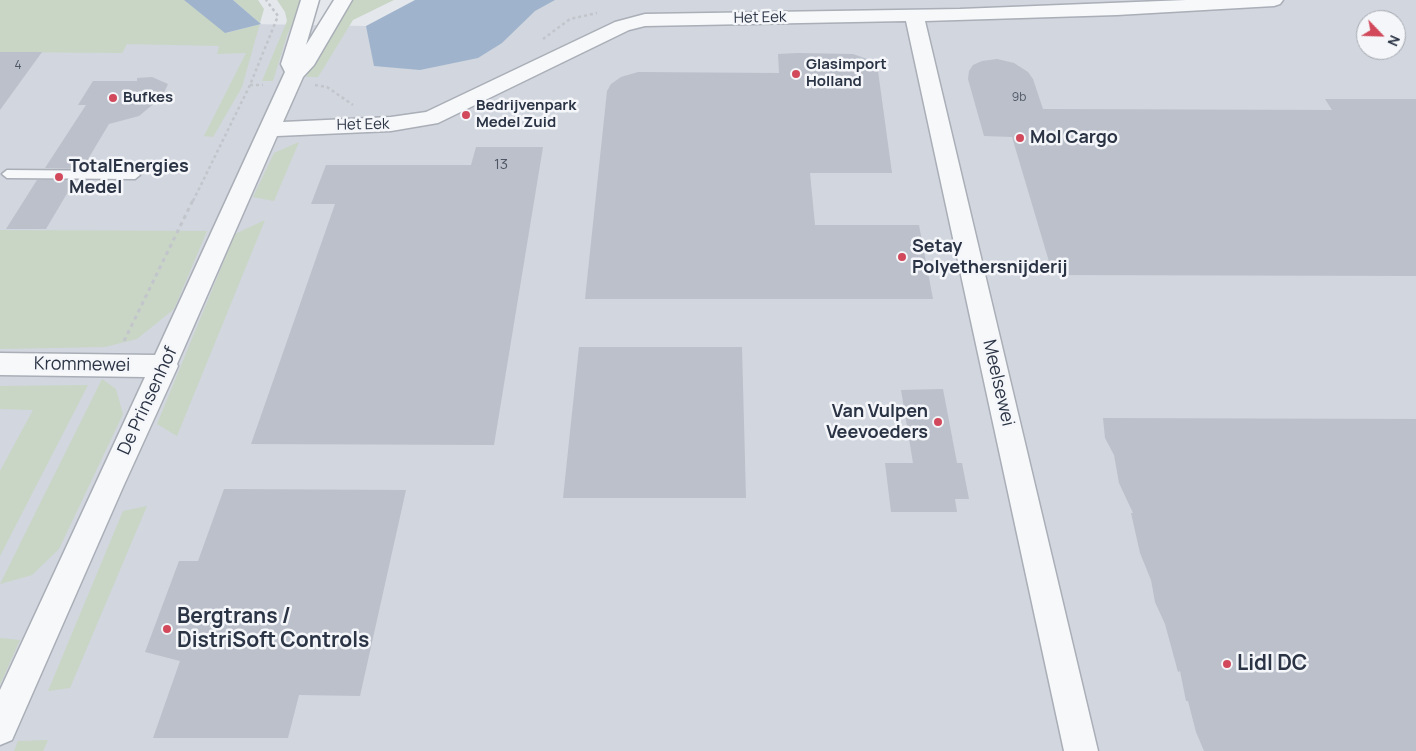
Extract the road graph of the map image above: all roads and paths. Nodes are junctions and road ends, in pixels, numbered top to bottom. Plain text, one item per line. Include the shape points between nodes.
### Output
1 (266, 0) edge
2 (310, 0) edge
3 (343, 0) edge
4 (1274, 0) edge
5 (914, 16) junction
6 (295, 73) junction
7 (269, 130) junction
8 (7, 174) dead end
9 (135, 175) dead end
10 (0, 364) edge
11 (112, 366) junction
12 (164, 366) junction
13 (0, 728) edge
14 (1082, 751) edge

1 - 11 path via 278,16 250,85
2 - 6 street, De Prinsenhof via 291,64
3 - 6 street, De Prinsenhof via 304,65
4 - 5 street, Het Eek via 1150,9
5 - 7 street, Het Eek via 646,20 622,26 431,118 401,124
5 - 14 street, Meelsewei
6 - 7 street, De Prinsenhof
7 - 12 street, De Prinsenhof
8 - 9 lane
10 - 11 street, Krommewei
11 - 12 street, Krommewei
12 - 13 street, De Prinsenhof

